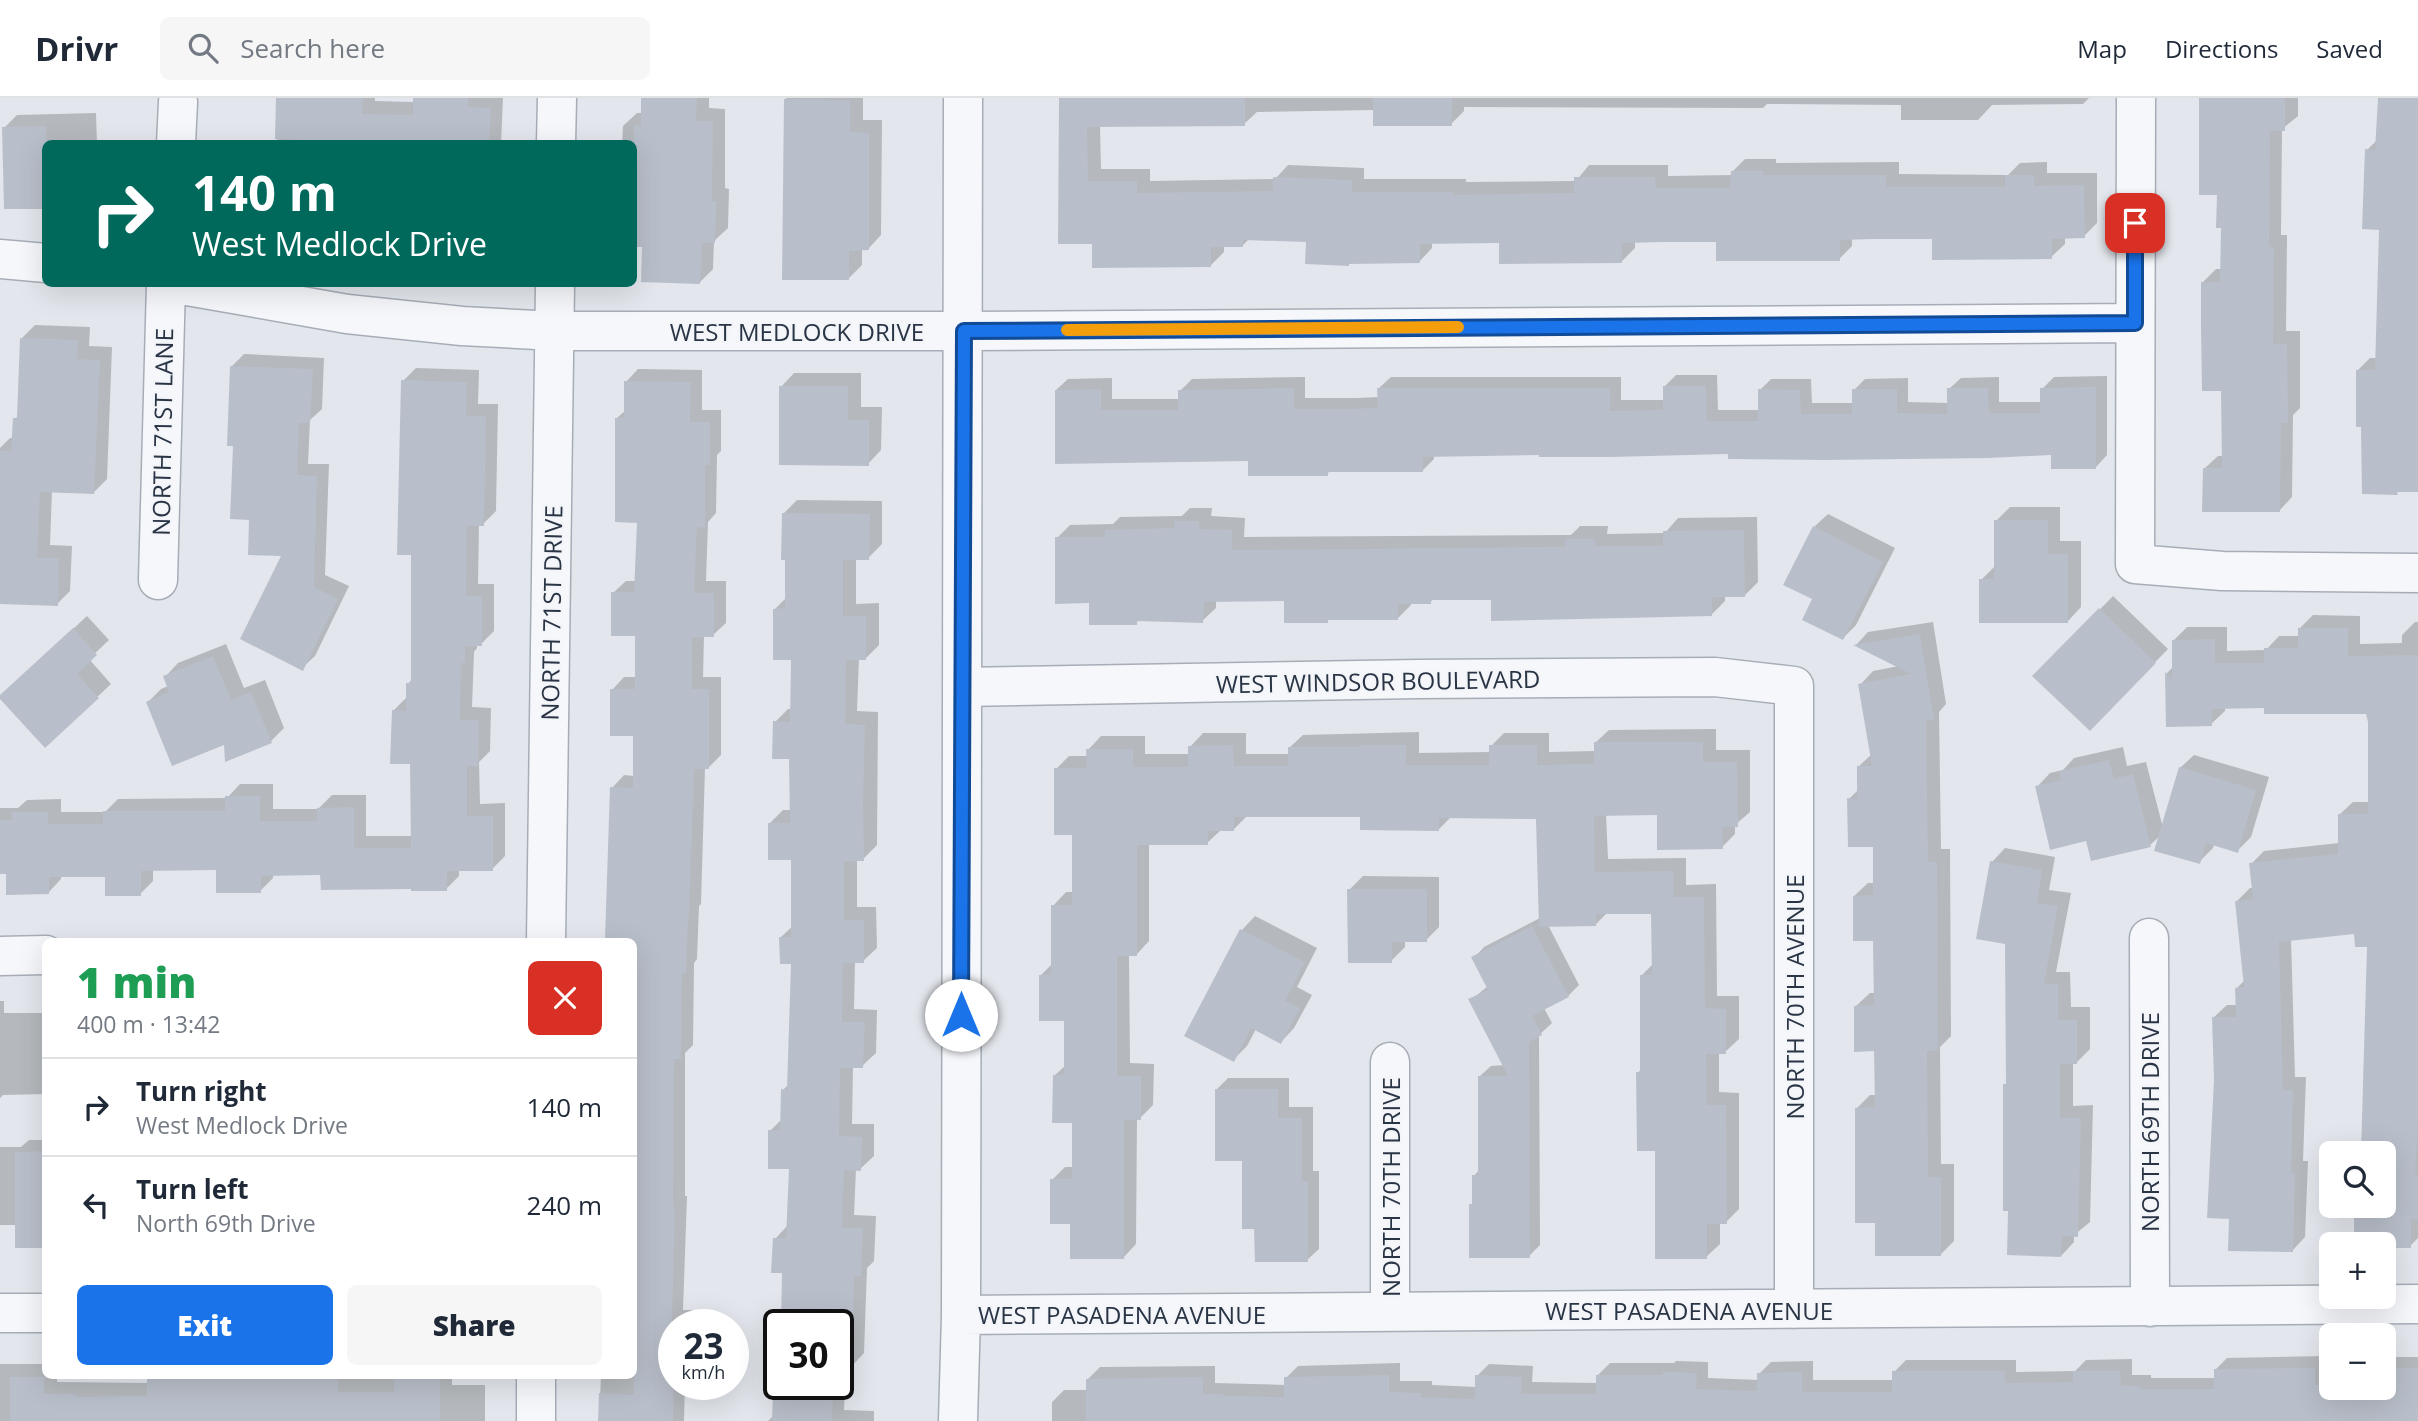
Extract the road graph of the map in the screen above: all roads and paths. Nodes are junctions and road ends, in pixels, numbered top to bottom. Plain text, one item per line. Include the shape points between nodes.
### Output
1 (557, 98) edge
2 (963, 98) edge
3 (2136, 98) edge
4 (178, 102) dead end
5 (176, 140) edge
6 (556, 140) edge
7 (0, 259) edge
8 (42, 263) edge
9 (166, 287) edge
10 (193, 287) edge
11 (555, 287) edge
12 (2135, 323) junction
13 (555, 331) junction
14 (964, 331) junction
15 (2418, 573) edge
16 (158, 580) dead end
17 (1794, 686) joint
18 (962, 687) junction
19 (546, 938) edge
20 (2149, 938) dead end
21 (0, 956) edge
22 (42, 956) edge
23 (1390, 1062) dead end
24 (2418, 1304) edge
25 (2150, 1307) junction
26 (1794, 1309) junction
27 (42, 1312) edge
28 (1390, 1312) junction
29 (0, 1313) edge
30 (961, 1315) junction
31 (536, 1379) edge
32 (536, 1421) edge
33 (958, 1421) edge

1 - 6 street
2 - 14 street
3 - 12 street
4 - 5 street
7 - 8 street
9 - 16 street, NORTH 71ST LANE
10 - 13 street, WEST MEDLOCK DRIVE via 347,314
11 - 13 street, NORTH 71ST DRIVE
12 - 14 street, WEST MEDLOCK DRIVE
12 - 15 street via 2134,564 2222,571
13 - 14 street, WEST MEDLOCK DRIVE
13 - 19 street, NORTH 71ST DRIVE
14 - 18 street
17 - 18 street, WEST WINDSOR BOULEVARD via 1702,677
17 - 26 street, NORTH 70TH AVENUE
18 - 30 street
20 - 25 street, NORTH 69TH DRIVE
21 - 22 street
23 - 28 street, NORTH 70TH DRIVE
24 - 25 street, WEST PASADENA AVENUE
25 - 26 street, WEST PASADENA AVENUE
26 - 28 street, WEST PASADENA AVENUE
27 - 29 street
28 - 30 street, WEST PASADENA AVENUE
30 - 33 street
31 - 32 street

